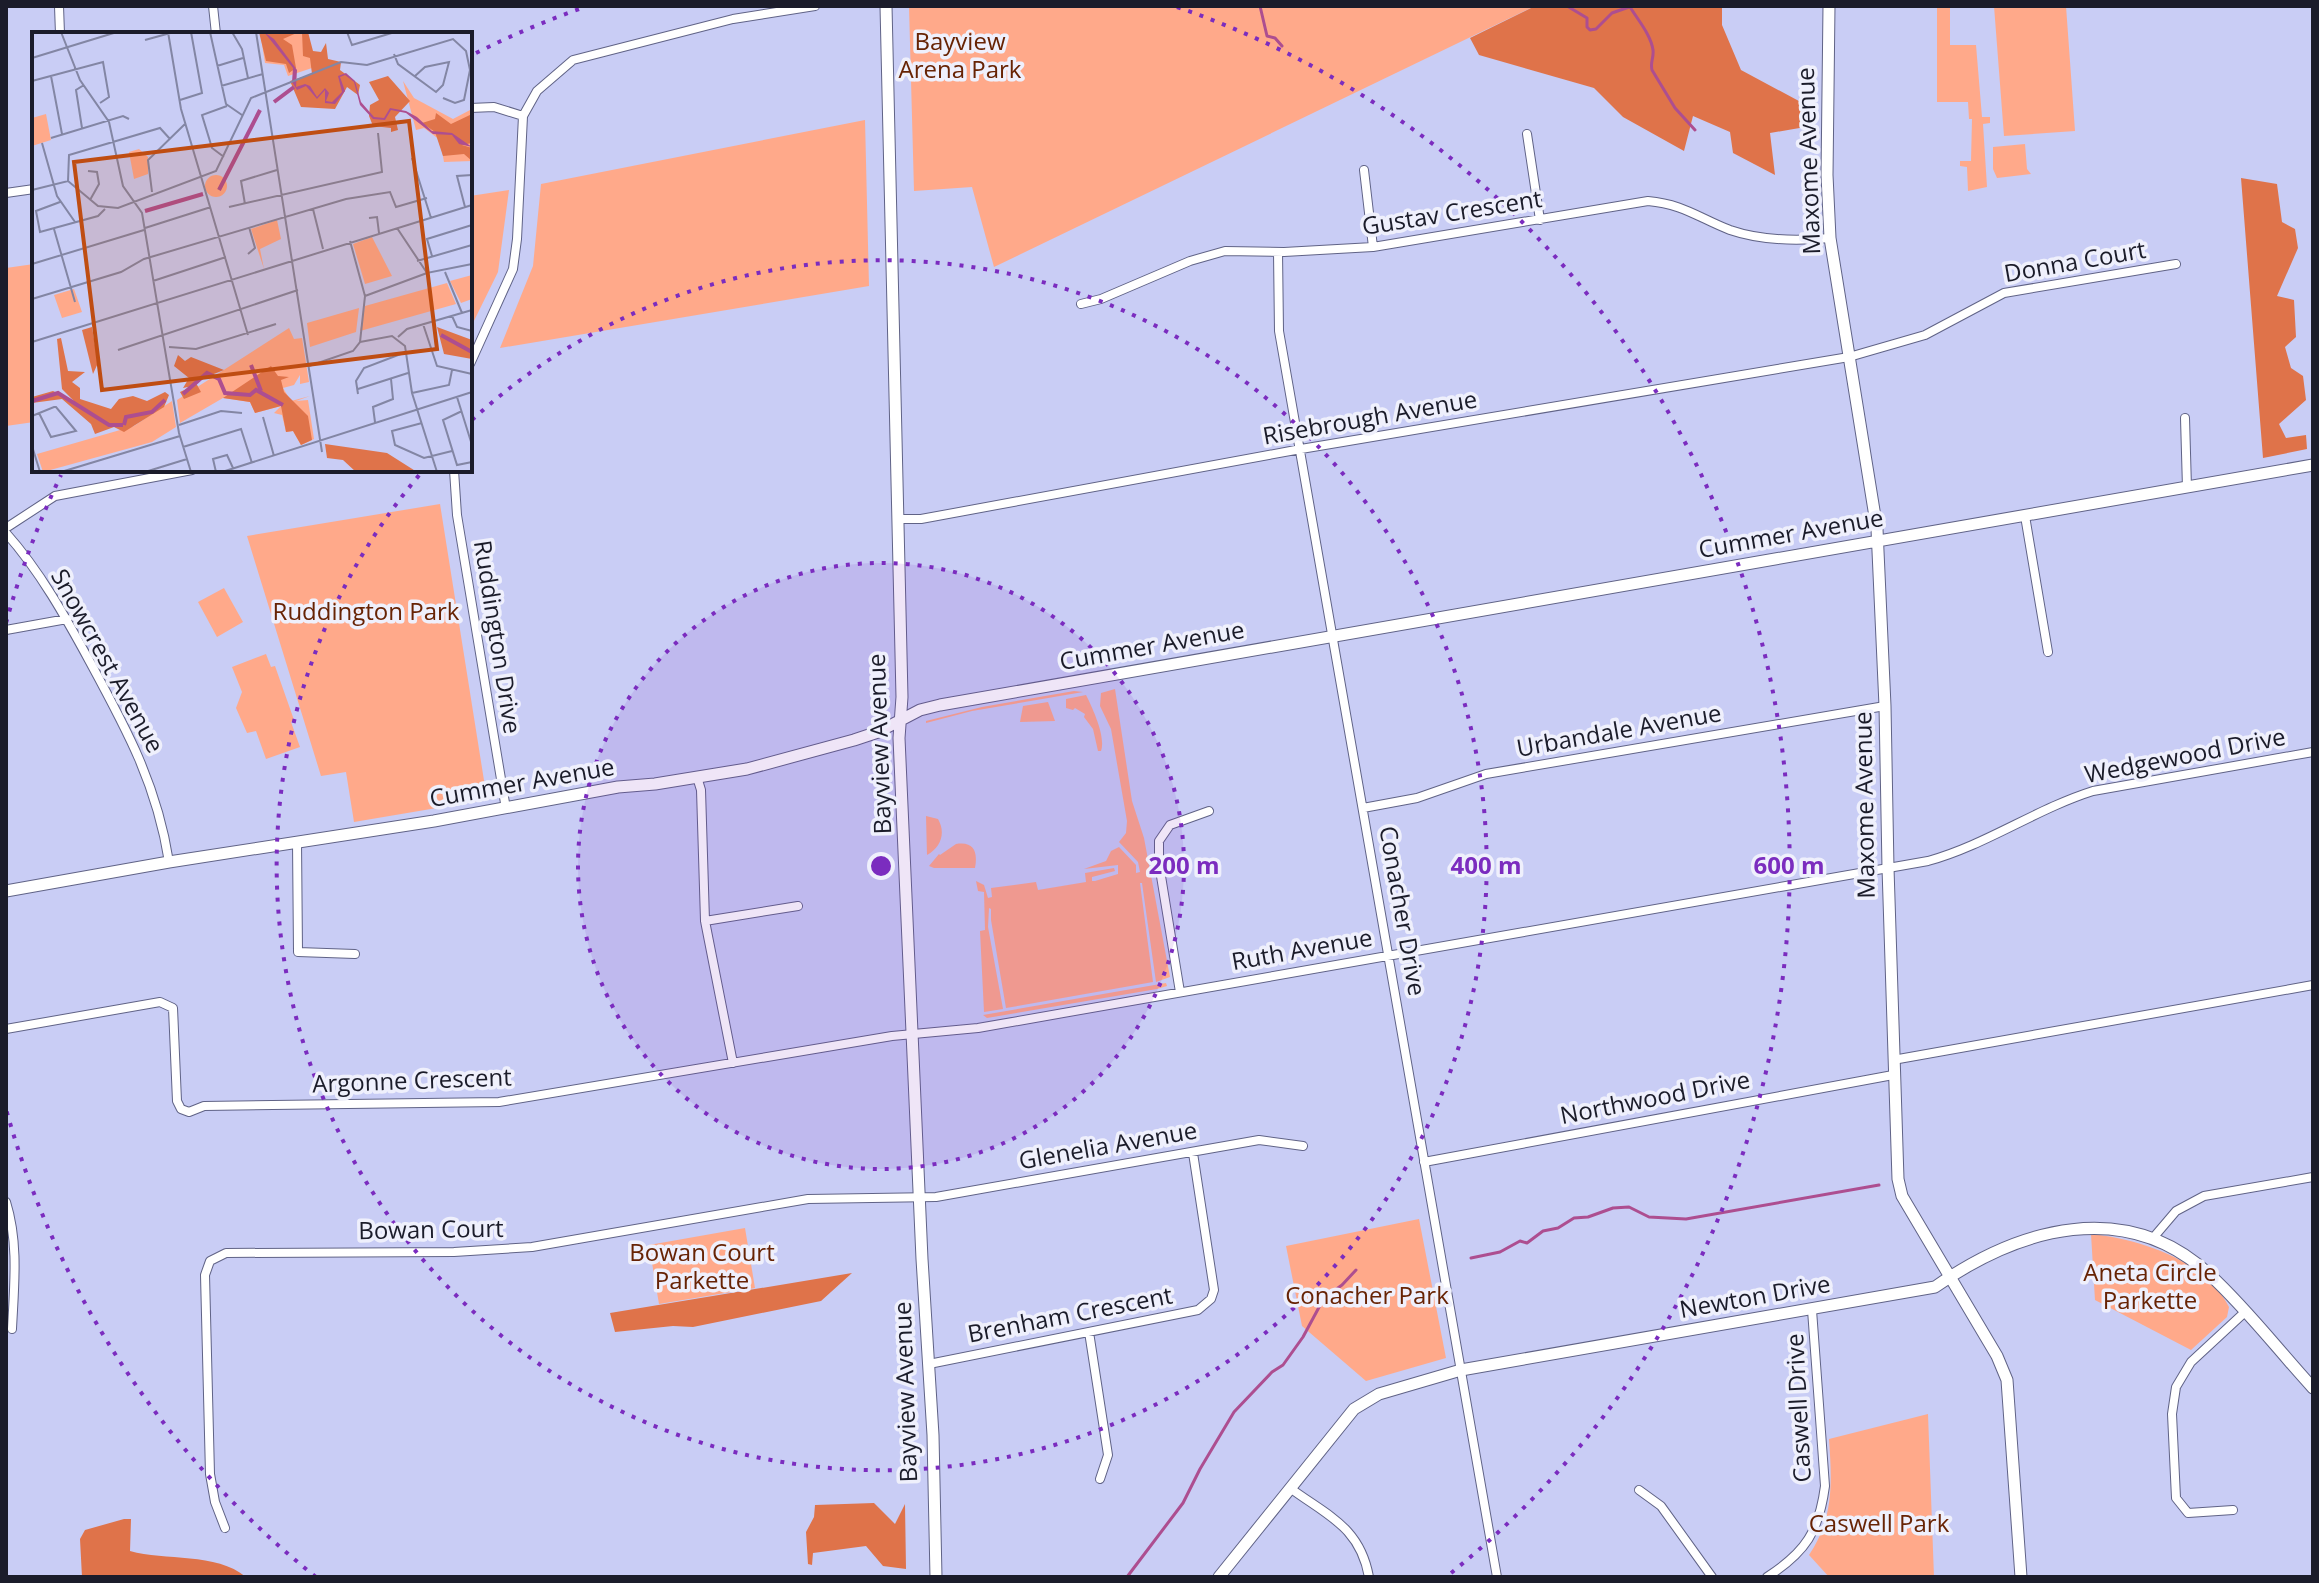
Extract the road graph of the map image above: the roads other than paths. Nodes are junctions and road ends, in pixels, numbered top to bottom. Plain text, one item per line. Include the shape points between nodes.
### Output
1 (59, 6) edge
2 (213, 6) edge
3 (815, 6) edge
4 (886, 6) edge
5 (1829, 6) edge
6 (60, 32) edge
7 (216, 32) edge
8 (472, 108) edge
9 (523, 116) junction
10 (1527, 134) dead end
11 (1364, 170) dead end
12 (32, 189) edge
13 (6, 193) edge
14 (1540, 220) junction
15 (1830, 238) junction
16 (1373, 247) junction
17 (1278, 252) junction
18 (2176, 264) dead end
19 (1081, 304) dead end
20 (1849, 357) junction
21 (472, 360) edge
22 (2185, 418) dead end
23 (1301, 449) junction
24 (2313, 465) edge
25 (181, 472) edge
26 (454, 472) edge
27 (2187, 488) junction
28 (2025, 516) junction
29 (898, 519) junction
30 (6, 530) edge
31 (1877, 542) junction
32 (67, 619) junction
33 (6, 630) edge
34 (1333, 636) junction
35 (2048, 652) dead end
36 (1885, 706) junction
37 (900, 720) junction
38 (2313, 752) edge
39 (697, 777) junction
40 (1363, 808) junction
41 (506, 809) junction
42 (1209, 811) dead end
43 (297, 842) junction
44 (169, 862) junction
45 (1888, 868) junction
46 (6, 891) edge
47 (798, 906) dead end
48 (705, 921) junction
49 (355, 954) dead end
50 (1389, 955) junction
51 (2313, 985) edge
52 (1180, 992) junction
53 (6, 1029) edge
54 (913, 1034) junction
55 (1893, 1060) junction
56 (733, 1063) junction
57 (1893, 1075) junction
58 (1303, 1146) dead end
59 (1193, 1153) junction
60 (1424, 1162) junction
61 (2313, 1177) edge
62 (919, 1197) junction
63 (6, 1202) edge
64 (2153, 1238) junction
65 (1950, 1277) junction
66 (1812, 1310) junction
67 (2245, 1312) junction
68 (12, 1329) dead end
69 (1089, 1332) junction
70 (929, 1364) junction
71 (1461, 1370) junction
72 (2313, 1388) edge
73 (1100, 1479) dead end
74 (1290, 1488) junction
75 (1639, 1490) dead end
76 (2233, 1510) dead end
77 (225, 1528) dead end
78 (936, 1577) edge
79 (1219, 1577) edge
80 (1369, 1577) edge
81 (1497, 1577) edge
82 (1712, 1577) edge
83 (1767, 1577) edge
84 (2021, 1577) edge

1 - 6 street
2 - 7 street
3 - 9 street via 733,19 573,60 537,91
4 - 29 street, Bayview Avenue
5 - 15 street, Maxome Avenue
8 - 9 street via 494,107
9 - 21 street via 513,269
10 - 14 street
11 - 16 street
12 - 13 street
14 - 15 street, Gustav Crescent via 1648,201 1672,203 1766,239
14 - 16 street, Gustav Crescent
15 - 20 street, Maxome Avenue
16 - 17 street, Gustav Crescent
17 - 19 street, Gustav Crescent via 1225,251
17 - 23 street, Conacher Drive via 1279,331
18 - 20 street, Donna Court via 2004,293 1925,335
20 - 23 street, Risebrough Avenue
20 - 31 street, Maxome Avenue
22 - 27 street
23 - 29 street, Risebrough Avenue
23 - 34 street, Conacher Drive
24 - 27 street, Cummer Avenue
25 - 30 street via 55,496
26 - 41 street, Ruddington Drive via 458,526
27 - 28 street, Cummer Avenue
28 - 31 street, Cummer Avenue
28 - 35 street
29 - 37 street, Bayview Avenue
30 - 32 street, Snowcrest Avenue
31 - 34 street, Cummer Avenue
31 - 36 street, Maxome Avenue
32 - 33 street
32 - 44 street, Snowcrest Avenue via 136,747 154,793
34 - 37 street, Cummer Avenue via 940,705
34 - 40 street, Conacher Drive
36 - 40 street, Urbandale Avenue via 1486,774 1417,798
36 - 45 street, Maxome Avenue
37 - 39 street, Cummer Avenue via 837,745
37 - 54 street, Bayview Avenue
38 - 45 street, Wedgewood Drive via 2093,791 1951,855
39 - 41 street, Cummer Avenue
39 - 48 street
40 - 50 street, Conacher Drive
41 - 43 street, Cummer Avenue
42 - 52 street via 1170,825 1159,841
43 - 44 street, Cummer Avenue
43 - 49 street via 298,952
44 - 46 street, Cummer Avenue
45 - 50 street, Ruth Avenue
45 - 55 street, Maxome Avenue
47 - 48 street
48 - 56 street
50 - 52 street, Ruth Avenue
50 - 60 street, Conacher Drive
51 - 55 street
52 - 54 street, Ruth Avenue via 978,1028
53 - 56 street, Argonne Crescent via 160,1002 173,1008 177,1101 189,1112 204,1106 499,1102
54 - 56 street, Argonne Crescent
54 - 62 street, Bayview Avenue
55 - 57 street, Maxome Avenue
57 - 60 street, Northwood Drive
57 - 65 street, Maxome Avenue via 1902,1196
58 - 59 street, Glenelia Avenue via 1259,1140
59 - 62 street, Glenelia Avenue
59 - 69 street, Brenham Crescent via 1214,1290 1211,1299 1198,1310
60 - 71 street, Conacher Drive
61 - 64 street via 2204,1196 2176,1211
62 - 70 street, Bayview Avenue
62 - 77 street, Bowan Court via 808,1199 532,1247 226,1253 210,1261 205,1275 210,1474
63 - 68 street via 16,1255
64 - 65 street, Newton Drive via 2098,1227 2057,1232 2004,1247
64 - 67 street, Newton Drive via 2210,1275
65 - 66 street, Newton Drive via 1935,1287
65 - 84 street, Maxome Avenue via 2007,1380
66 - 71 street, Newton Drive
66 - 83 street, Caswell Drive via 1825,1486 1822,1509 1814,1533 1800,1551
67 - 72 street, Newton Drive
67 - 76 street via 2191,1362 2176,1387 2172,1414 2176,1498 2188,1513
69 - 70 street, Brenham Crescent
69 - 73 street via 1108,1455
70 - 78 street, Bayview Avenue
71 - 74 street, Newton Drive via 1362,1403
71 - 81 street, Conacher Drive
74 - 79 street, Newton Drive
74 - 80 street via 1351,1532
75 - 82 street via 1661,1506

